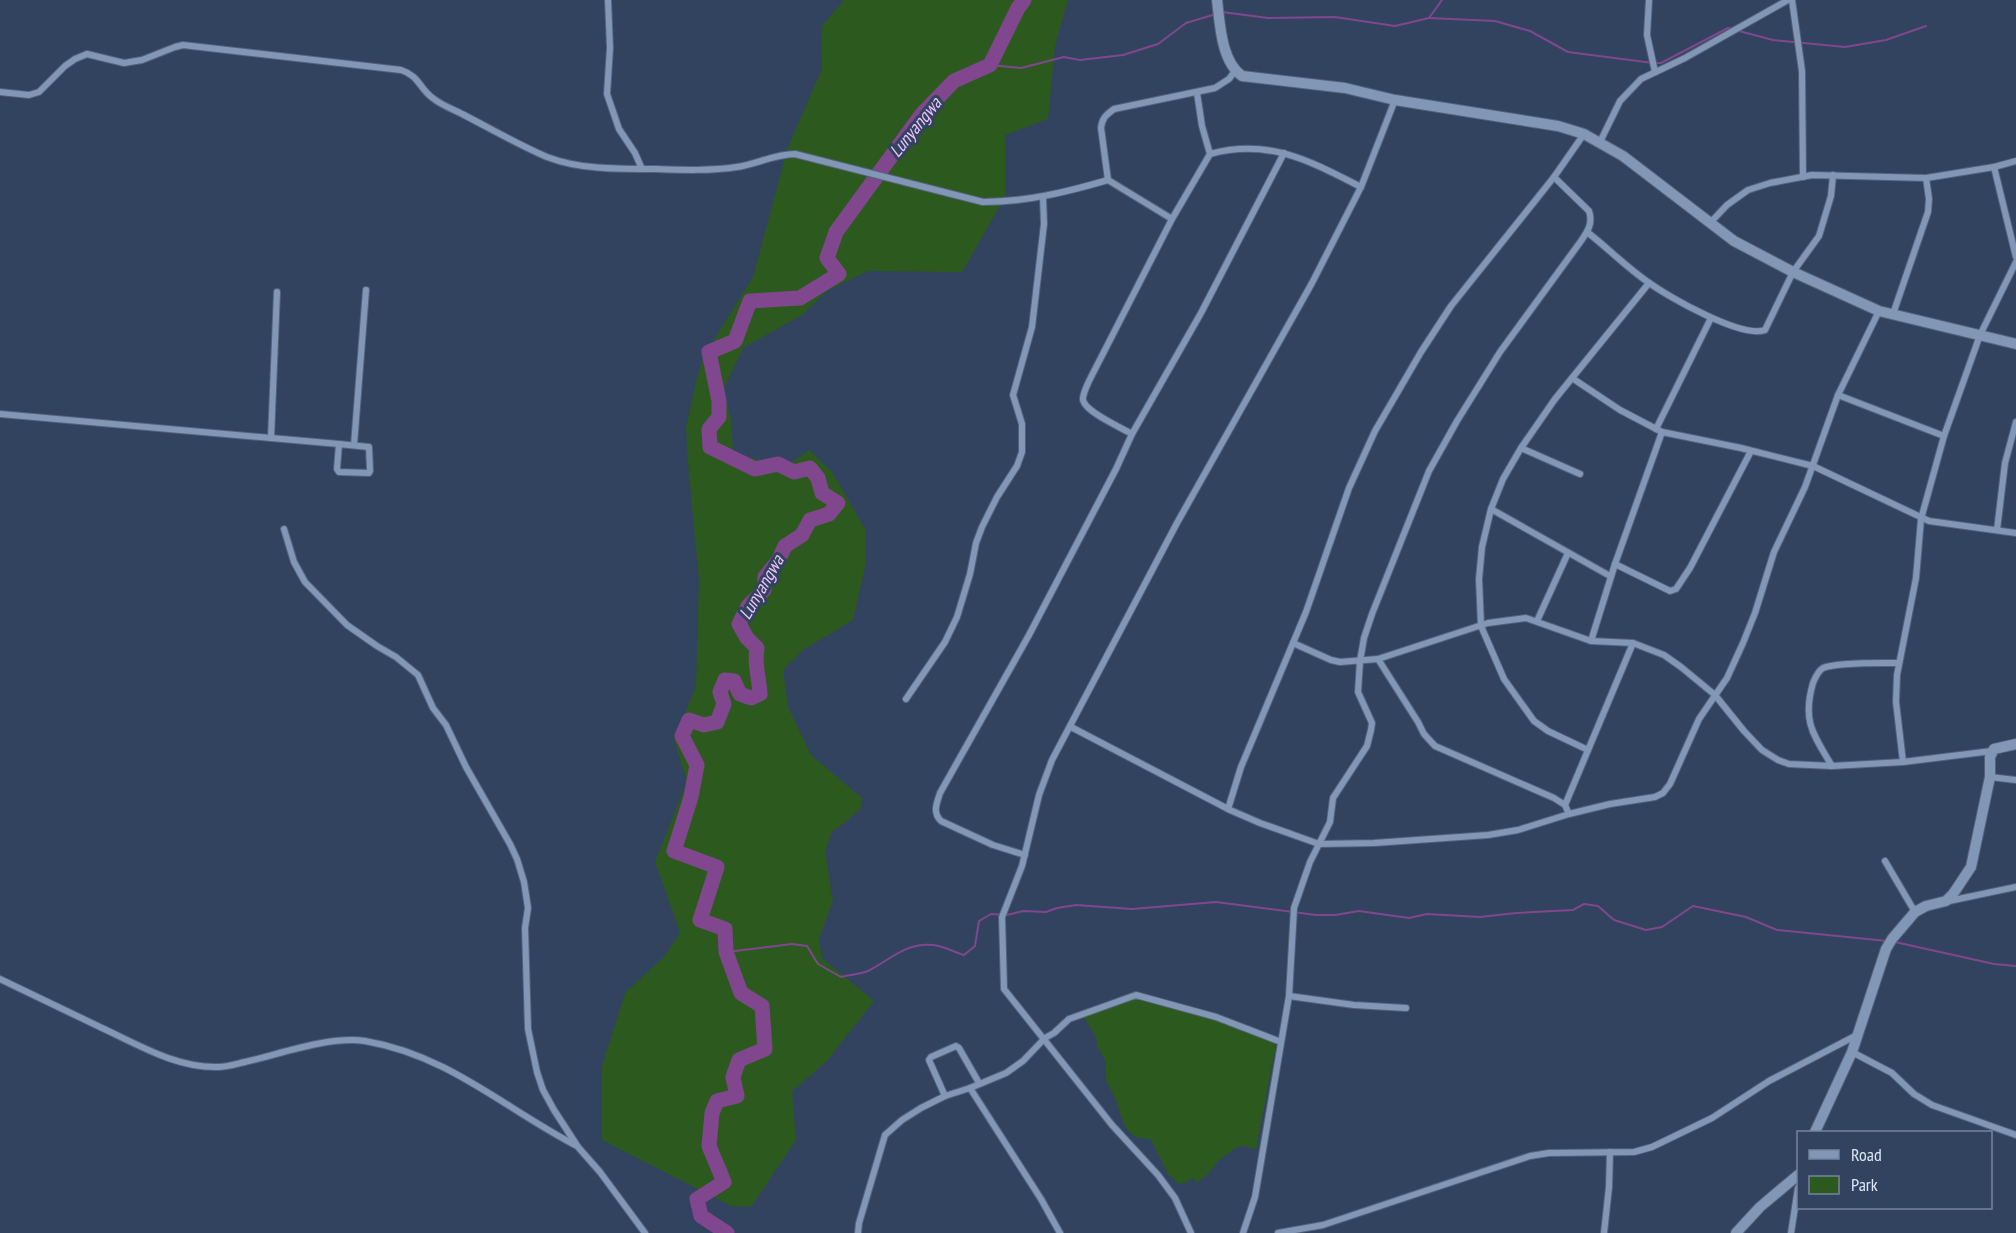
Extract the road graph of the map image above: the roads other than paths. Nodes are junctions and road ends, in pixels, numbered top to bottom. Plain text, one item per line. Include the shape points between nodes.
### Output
1 (608, 0) edge
2 (1217, 0) edge
3 (1649, 0) edge
4 (1790, 0) edge
5 (1234, 70) junction
6 (1655, 72) junction
7 (0, 92) edge
8 (1197, 93) junction
9 (1395, 100) junction
10 (1584, 134) junction
11 (1600, 142) junction
12 (1284, 153) junction
13 (1210, 154) junction
14 (2016, 161) edge
15 (1994, 167) junction
16 (642, 169) junction
17 (1833, 176) junction
18 (1554, 177) junction
19 (1803, 177) junction
20 (1926, 178) junction
21 (1108, 180) junction
22 (1361, 187) junction
23 (1043, 198) junction
24 (1172, 219) junction
25 (1710, 223) junction
26 (1587, 232) junction
27 (2016, 257) edge
28 (2016, 262) edge
29 (1793, 272) junction
30 (1648, 283) junction
31 (366, 290) dead end
32 (277, 292) dead end
33 (1879, 311) junction
34 (1893, 314) junction
35 (1712, 318) junction
36 (1980, 335) junction
37 (2016, 344) edge
38 (1572, 378) junction
39 (1838, 395) junction
40 (0, 414) edge
41 (2016, 422) edge
42 (1659, 430) junction
43 (1132, 434) junction
44 (1944, 436) junction
45 (271, 438) junction
46 (339, 444) junction
47 (354, 445) junction
48 (1521, 448) junction
49 (1751, 451) junction
50 (1813, 466) junction
51 (1580, 474) dead end
52 (1491, 509) junction
53 (1921, 519) junction
54 (284, 530) dead end
55 (1996, 530) junction
56 (2016, 533) edge
57 (1568, 553) junction
58 (1615, 564) junction
59 (1611, 576) junction
60 (1537, 621) junction
61 (1481, 626) junction
62 (1591, 641) junction
63 (1293, 643) junction
64 (1633, 643) junction
65 (1378, 659) junction
66 (1360, 661) junction
67 (1898, 663) junction
68 (1715, 694) junction
69 (906, 699) dead end
70 (1071, 727) junction
71 (2016, 744) edge
72 (1588, 750) junction
73 (1992, 751) junction
74 (1903, 762) junction
75 (1832, 766) junction
76 (1990, 777) junction
77 (2016, 780) edge
78 (1565, 805) junction
79 (1228, 809) junction
80 (1569, 814) junction
81 (1318, 844) junction
82 (1025, 855) junction
83 (1885, 861) dead end
84 (2016, 888) edge
85 (1946, 901) junction
86 (1915, 912) junction
87 (0, 979) edge
88 (1289, 996) junction
89 (1406, 1008) dead end
90 (1857, 1035) junction
91 (1045, 1038) junction
92 (1281, 1042) junction
93 (1852, 1052) junction
94 (979, 1083) junction
95 (970, 1088) junction
96 (945, 1096) junction
97 (1815, 1131) edge
98 (2016, 1135) edge
99 (578, 1147) junction
100 (1610, 1152) junction
101 (1797, 1176) edge
102 (1797, 1194) edge
103 (1323, 1225) junction
104 (645, 1233) edge
105 (858, 1233) edge
106 (1060, 1233) edge
107 (1191, 1233) edge
108 (1243, 1233) edge
109 (1278, 1233) edge
110 (1326, 1233) edge
111 (1604, 1233) edge
112 (1736, 1233) edge
113 (1791, 1233) edge

1 - 16 street via 607,94 619,129
2 - 5 street via 1227,59
3 - 6 street via 1647,35
4 - 6 street
4 - 19 street via 1802,71
5 - 8 street via 1223,85
5 - 9 street via 1250,78 1345,88
6 - 11 street via 1641,79 1620,101
7 - 16 street via 39,92 65,66 87,54 124,63 183,45 364,65 410,73 440,103 550,158 601,168
8 - 13 street
8 - 21 street via 1106,115 1101,128
9 - 10 street via 1558,126
9 - 22 street
10 - 11 street
10 - 18 street
11 - 25 street
12 - 13 street via 1245,149
12 - 22 street
12 - 43 street via 1207,304
13 - 24 street
14 - 15 street
15 - 20 street
15 - 27 street
16 - 23 street via 715,170 795,154 983,202
17 - 19 street
17 - 20 street
17 - 29 street via 1819,236
18 - 26 street via 1589,211 1592,218
18 - 63 street via 1451,306 1375,431 1349,488
19 - 25 street via 1748,190
20 - 34 street via 1928,212
21 - 23 street
21 - 24 street
22 - 70 street via 1312,283 1177,523
23 - 69 street via 1044,224 1032,327 1013,395 1022,424 1022,452 982,527 957,617
24 - 43 street via 1083,398 1090,410
25 - 29 street via 1734,241
26 - 30 street
26 - 66 street via 1500,352 1429,471 1372,614
28 - 36 street
29 - 33 street
29 - 35 street via 1765,330 1745,331
30 - 35 street
30 - 38 street
31 - 47 street
32 - 45 street
33 - 34 street
33 - 39 street
34 - 36 street
35 - 42 street
36 - 37 street
36 - 44 street
38 - 42 street
38 - 48 street
39 - 44 street
39 - 50 street
40 - 45 street
41 - 55 street via 2005,463
42 - 49 street
42 - 58 street
43 - 82 street via 1029,634 942,788 935,808 941,821
44 - 53 street
45 - 46 street
46 - 47 street
46 - 47 street via 339,472 369,473 370,448
48 - 51 street
48 - 52 street
49 - 50 street
49 - 58 street via 1676,589 1670,591
50 - 53 street
50 - 68 street via 1774,552 1743,643
52 - 57 street
52 - 61 street via 1479,579
53 - 55 street
53 - 67 street via 1916,578
54 - 99 street via 305,582 347,625 418,675 517,859 528,908 525,927 532,1052 543,1090
55 - 56 street
57 - 59 street
57 - 60 street
58 - 59 street
59 - 62 street
60 - 61 street via 1513,619
60 - 62 street
61 - 65 street
61 - 72 street via 1504,679 1534,721
62 - 64 street
63 - 66 street via 1331,660
63 - 79 street via 1241,767
64 - 68 street via 1664,656
64 - 72 street
65 - 66 street
65 - 78 street via 1435,746
66 - 81 street via 1358,692 1372,723 1371,730 1367,746 1333,798 1330,822
67 - 74 street via 1896,702
67 - 75 street via 1833,666 1819,672 1807,708 1808,722
68 - 75 street via 1762,750 1778,760
68 - 80 street via 1663,793
70 - 79 street
70 - 82 street via 1039,795
71 - 73 street
72 - 78 street
73 - 74 street
73 - 76 street
74 - 75 street
76 - 77 street
76 - 85 street via 1971,867
78 - 80 street
79 - 81 street
80 - 81 street via 1488,835
81 - 88 street via 1294,912
82 - 91 street via 1003,915 1004,989
83 - 86 street
84 - 85 street
85 - 86 street
86 - 90 street via 1889,944
87 - 99 street via 184,1064 219,1067 331,1042 363,1041 406,1052 484,1089
88 - 89 street
88 - 92 street
90 - 93 street
90 - 100 street via 1769,1081 1682,1134 1634,1152
91 - 92 street via 1069,1019 1136,995 1216,1017
91 - 94 street via 1006,1073
91 - 107 street via 1175,1198
92 - 108 street via 1255,1197
93 - 97 street
93 - 98 street via 1892,1073 1932,1105
94 - 95 street
94 - 96 street via 956,1046 929,1060
95 - 96 street
95 - 106 street
96 - 105 street via 902,1120 885,1135
99 - 104 street
100 - 103 street via 1530,1156
100 - 111 street
101 - 112 street via 1760,1206
102 - 113 street
103 - 109 street
103 - 110 street

